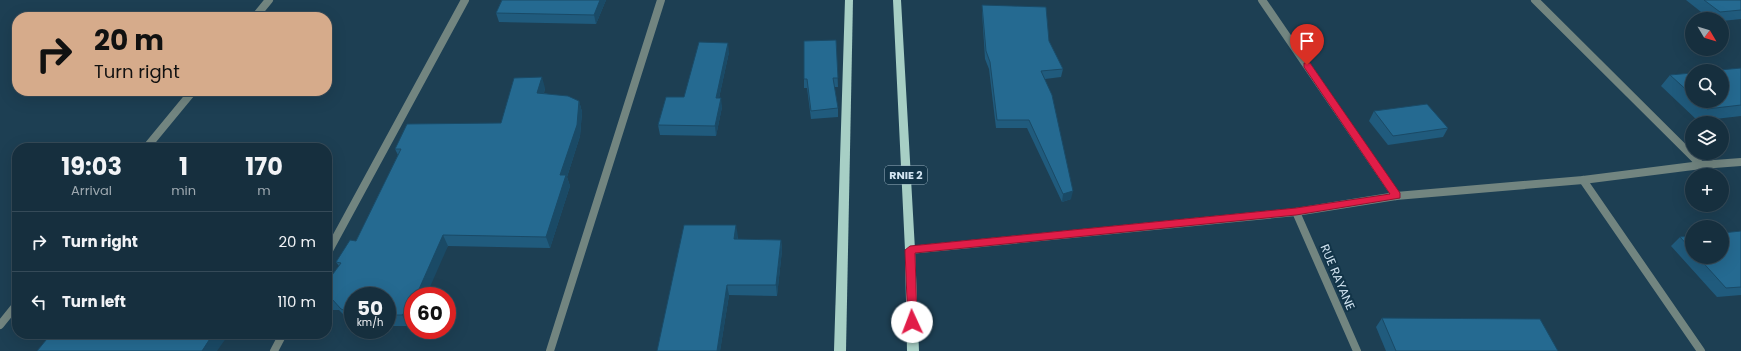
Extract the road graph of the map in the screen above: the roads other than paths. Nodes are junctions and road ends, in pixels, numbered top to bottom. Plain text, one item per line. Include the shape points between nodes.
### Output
1 (269, 0) edge
2 (465, 0) edge
3 (661, 0) edge
4 (849, 0) edge
5 (897, 0) edge
6 (1262, 0) edge
7 (1535, 0) edge
8 (259, 12) edge
9 (189, 96) edge
10 (150, 143) edge
11 (1741, 162) edge
12 (1701, 165) junction
13 (1583, 180) junction
14 (1396, 196) junction
15 (1296, 212) junction
16 (332, 245) edge
17 (910, 250) junction
18 (12, 310) edge
19 (0, 325) edge
20 (280, 339) edge
21 (274, 351) edge
22 (550, 351) edge
23 (840, 351) edge
24 (913, 351) edge
25 (1357, 351) edge
26 (1701, 351) edge

1 - 8 street
2 - 16 street
3 - 22 street
4 - 23 main road
5 - 17 main road, RNIE 2
6 - 14 street
7 - 12 street
9 - 10 street
11 - 12 street
12 - 13 street
13 - 14 street
13 - 26 street
14 - 15 street
15 - 17 street
15 - 25 street, RUE RAYANE
17 - 24 main road, RNIE 2
18 - 19 street
20 - 21 street

